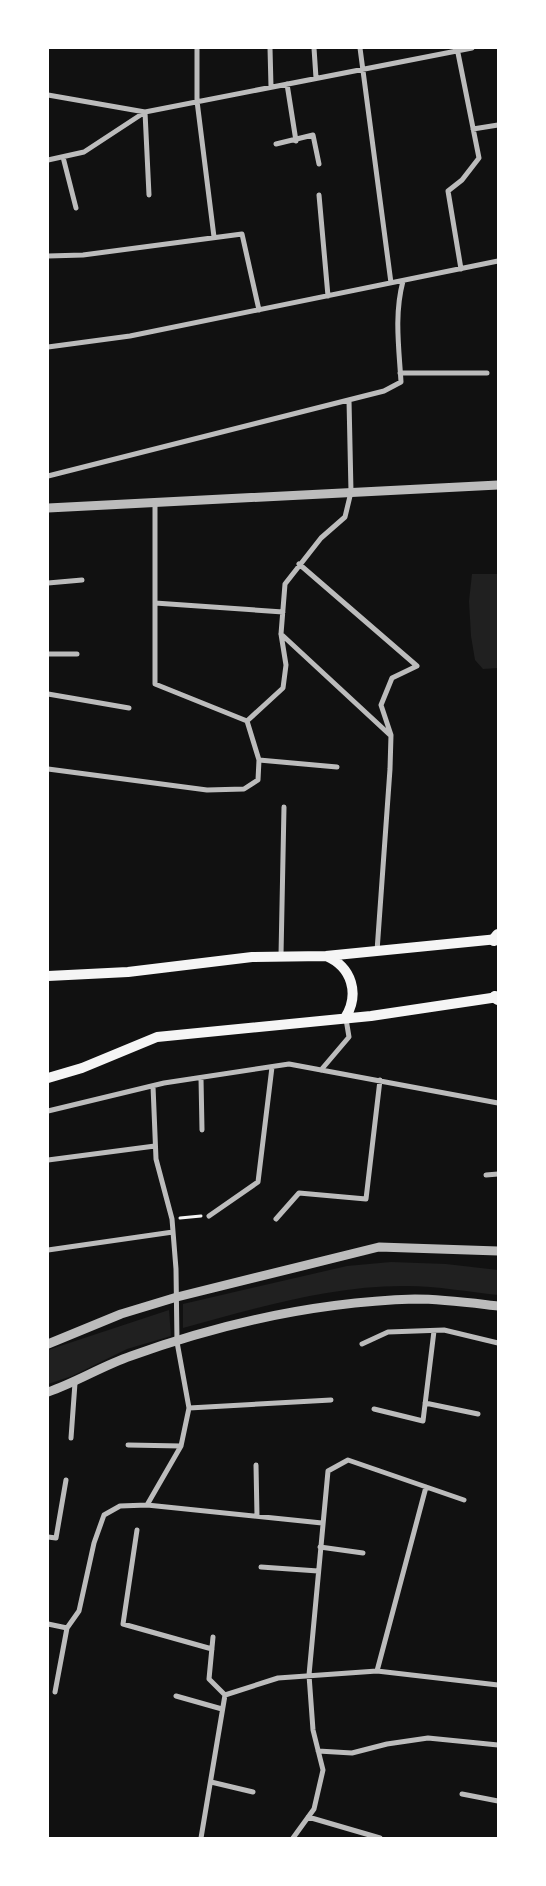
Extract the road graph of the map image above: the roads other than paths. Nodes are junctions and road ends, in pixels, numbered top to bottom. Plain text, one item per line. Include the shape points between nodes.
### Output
1 (197, 48) edge
2 (270, 48) edge
3 (314, 48) edge
4 (360, 48) edge
5 (472, 48) edge
6 (457, 49) edge
7 (363, 69) junction
8 (316, 78) junction
9 (287, 84) junction
10 (271, 87) junction
11 (48, 95) edge
12 (197, 101) junction
13 (145, 112) junction
14 (498, 125) edge
15 (473, 129) junction
16 (296, 140) junction
17 (276, 144) dead end
18 (63, 157) junction
19 (48, 160) edge
20 (319, 164) dead end
21 (149, 195) dead end
22 (319, 195) dead end
23 (76, 208) dead end
24 (214, 237) junction
25 (48, 256) edge
26 (498, 261) edge
27 (461, 269) junction
28 (403, 281) junction
29 (391, 283) junction
30 (328, 296) junction
31 (259, 310) junction
32 (48, 346) edge
33 (400, 373) junction
34 (487, 373) dead end
35 (349, 400) junction
36 (48, 476) edge
37 (498, 485) edge
38 (351, 492) junction
39 (155, 503) junction
40 (48, 508) edge
41 (299, 564) junction
42 (82, 580) dead end
43 (48, 582) edge
44 (155, 603) junction
45 (283, 612) junction
46 (281, 634) junction
47 (48, 654) edge
48 (77, 654) dead end
49 (48, 694) edge
50 (129, 708) dead end
51 (247, 721) junction
52 (391, 735) junction
53 (259, 760) junction
54 (337, 767) dead end
55 (48, 770) edge
56 (284, 807) dead end
57 (497, 938) edge
58 (377, 952) junction
59 (281, 955) junction
60 (326, 956) junction
61 (48, 976) edge
62 (497, 998) edge
63 (345, 1018) junction
64 (272, 1067) junction
65 (321, 1070) junction
66 (48, 1078) edge
67 (201, 1078) junction
68 (380, 1080) junction
69 (153, 1086) junction
70 (498, 1103) edge
71 (48, 1111) edge
72 (202, 1130) dead end
73 (155, 1146) junction
74 (48, 1160) edge
75 (498, 1174) edge
76 (486, 1175) dead end
77 (209, 1216) road end
78 (276, 1219) dead end
79 (173, 1232) junction
80 (48, 1250) edge
81 (498, 1251) edge
82 (177, 1297) junction
83 (498, 1306) edge
84 (434, 1331) junction
85 (177, 1342) junction
86 (498, 1343) edge
87 (48, 1344) edge
88 (362, 1344) dead end
89 (75, 1383) junction
90 (48, 1392) edge
91 (331, 1400) dead end
92 (425, 1403) junction
93 (189, 1408) junction
94 (374, 1409) dead end
95 (478, 1414) dead end
96 (71, 1438) dead end
97 (128, 1444) dead end
98 (182, 1446) junction
99 (256, 1465) dead end
100 (66, 1480) dead end
101 (426, 1487) junction
102 (464, 1500) dead end
103 (147, 1505) junction
104 (257, 1516) junction
105 (322, 1523) junction
106 (137, 1530) dead end
107 (48, 1537) edge
108 (320, 1547) junction
109 (363, 1553) dead end
110 (261, 1567) dead end
111 (318, 1571) junction
112 (48, 1624) edge
113 (67, 1628) junction
114 (214, 1637) dead end
115 (212, 1649) junction
116 (377, 1671) junction
117 (309, 1676) junction
118 (498, 1685) edge
119 (55, 1692) dead end
120 (176, 1696) dead end
121 (225, 1696) junction
122 (222, 1708) junction
123 (498, 1745) edge
124 (318, 1751) junction
125 (211, 1782) junction
126 (253, 1792) dead end
127 (462, 1794) dead end
128 (498, 1801) edge
129 (308, 1817) junction
130 (201, 1838) edge
131 (293, 1838) edge
132 (380, 1838) edge

1 - 12 street
2 - 10 street
3 - 8 street
4 - 7 street
5 - 6 street
6 - 7 street
6 - 15 street
7 - 8 street
7 - 29 street
8 - 9 street
9 - 10 street
9 - 16 street
10 - 12 street
11 - 13 street
12 - 13 street
12 - 24 street
13 - 18 street via 84,152
13 - 21 street
14 - 15 street
15 - 27 street via 479,158 462,180 448,191
16 - 17 street
16 - 20 street via 313,135
18 - 19 street
18 - 23 street
22 - 30 street
24 - 25 street via 83,255
24 - 31 street via 242,234
26 - 27 street
27 - 28 street
28 - 29 street
28 - 33 street via 398,299
29 - 30 street
30 - 31 street
31 - 32 street via 130,336
33 - 34 street
33 - 35 street via 401,382 384,391
35 - 36 street
35 - 38 street
37 - 38 street
38 - 39 street
38 - 41 street via 345,517
39 - 40 street
39 - 44 street
41 - 45 street via 285,584
41 - 52 street via 417,666 392,678 381,705
42 - 43 street
44 - 45 street
44 - 51 street via 154,684
45 - 46 street
46 - 51 street via 286,665 282,688
46 - 52 street
47 - 48 street
49 - 50 street
51 - 53 street
52 - 58 street
53 - 54 street
53 - 55 street via 258,780 244,789 207,790
56 - 59 street
57 - 58 main road
58 - 60 main road
59 - 60 main road
59 - 61 main road via 128,972
60 - 63 main road via 340,964 350,978 353,994 350,1011
62 - 63 main road
63 - 65 street via 350,1037
63 - 66 main road via 157,1037 82,1068
64 - 65 street via 289,1064
64 - 67 street
64 - 77 street via 258,1182
65 - 68 street
67 - 69 street
67 - 72 street
68 - 70 street
68 - 78 street via 366,1199 299,1194
69 - 71 street
69 - 73 street
73 - 74 street
73 - 79 street
75 - 76 street
79 - 80 street
79 - 82 street
81 - 82 street via 379,1247
82 - 85 street
82 - 87 street via 121,1314
83 - 85 street via 417,1299 360,1303 291,1312
84 - 86 street via 444,1330
84 - 88 street via 388,1332
84 - 92 street
85 - 89 street via 129,1356
85 - 93 street
89 - 90 street
89 - 96 street
91 - 93 street
92 - 94 street via 423,1421
92 - 95 street
93 - 98 street
97 - 98 street
98 - 103 street
99 - 104 street
100 - 107 street via 56,1538
101 - 102 street
101 - 105 street via 348,1460 328,1471
101 - 116 street
103 - 104 street
103 - 113 street via 120,1506 104,1516 94,1543 79,1611
104 - 105 street
105 - 108 street
106 - 115 street via 123,1624
108 - 109 street
108 - 111 street
110 - 111 street
111 - 117 street
112 - 113 street
113 - 119 street
114 - 115 street
115 - 121 street via 208,1679
116 - 117 street
116 - 118 street
117 - 121 street via 278,1678
117 - 124 street
120 - 122 street
121 - 122 street
122 - 125 street
123 - 124 street via 428,1738 352,1753
124 - 129 street via 323,1770 314,1809
125 - 126 street
125 - 130 street
127 - 128 street
129 - 131 street
129 - 132 street

